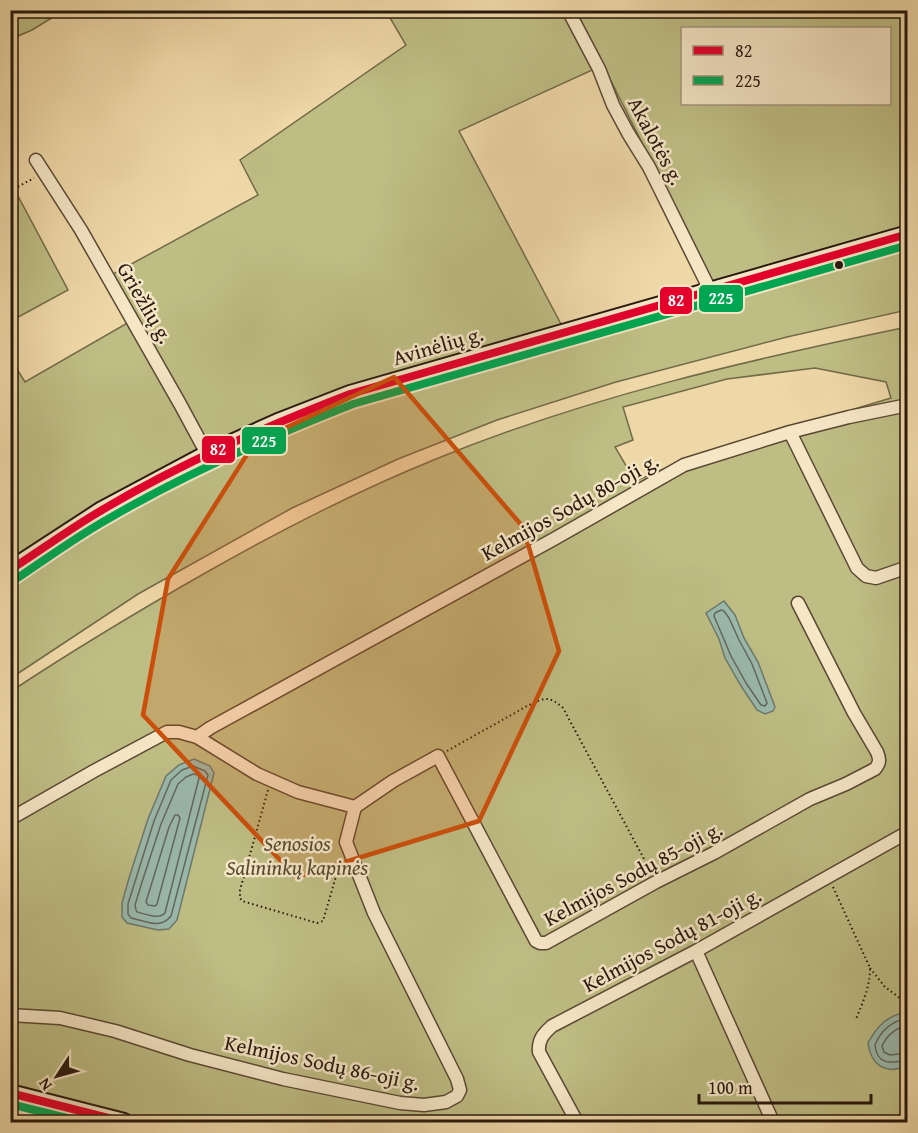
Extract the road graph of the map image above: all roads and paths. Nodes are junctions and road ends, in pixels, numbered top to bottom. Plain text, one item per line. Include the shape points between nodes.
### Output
1 (568, 10) edge
2 (36, 160) dead end
3 (45, 173) junction
4 (10, 190) edge
5 (908, 234) edge
6 (710, 290) junction
7 (908, 405) edge
8 (790, 432) junction
9 (207, 454) junction
10 (908, 567) edge
11 (10, 570) edge
12 (798, 603) dead end
13 (197, 737) junction
14 (438, 756) junction
15 (271, 780) junction
16 (355, 807) junction
17 (10, 819) edge
18 (908, 832) edge
19 (346, 842) junction
20 (828, 877) junction
21 (656, 882) junction
22 (696, 951) junction
23 (870, 968) junction
24 (908, 1004) edge
25 (10, 1015) edge
26 (856, 1019) dead end
27 (10, 1093) edge
28 (124, 1122) edge
29 (576, 1122) edge
30 (773, 1122) edge

1 - 6 street, Akalotės g.
2 - 3 street, Griežlių g.
3 - 4 path
3 - 9 street, Griežlių g.
5 - 6 main road, Avinėlių g.
6 - 9 main road, Avinėlių g. via 350,394
7 - 8 street, Kelmijos Sodų 80-oji g.
8 - 10 street via 857,568 876,578
8 - 13 street, Kelmijos Sodų 80-oji g. via 684,465
9 - 11 main road, Avinėlių g. via 102,510
12 - 21 street, Kelmijos Sodų 85-oji g. via 879,758 877,766
13 - 15 street
13 - 17 street via 179,732 160,735
14 - 16 street
14 - 21 path via 542,699 557,703
14 - 21 street, Kelmijos Sodų 85-oji g. via 540,943
15 - 16 street via 298,792
15 - 19 path via 240,891 243,901 317,923 323,921
16 - 19 street
18 - 20 street, Kelmijos Sodų 81-oji g.
19 - 25 street, Kelmijos Sodų 86-oji g. via 374,913 457,1079 458,1096 424,1105 400,1103 284,1079 60,1018
20 - 22 street, Kelmijos Sodų 81-oji g.
20 - 23 path
22 - 29 street, Kelmijos Sodų 81-oji g. via 552,1026 540,1038 539,1052
22 - 30 street
23 - 24 path via 885,987
23 - 26 path via 867,992
27 - 28 main road

